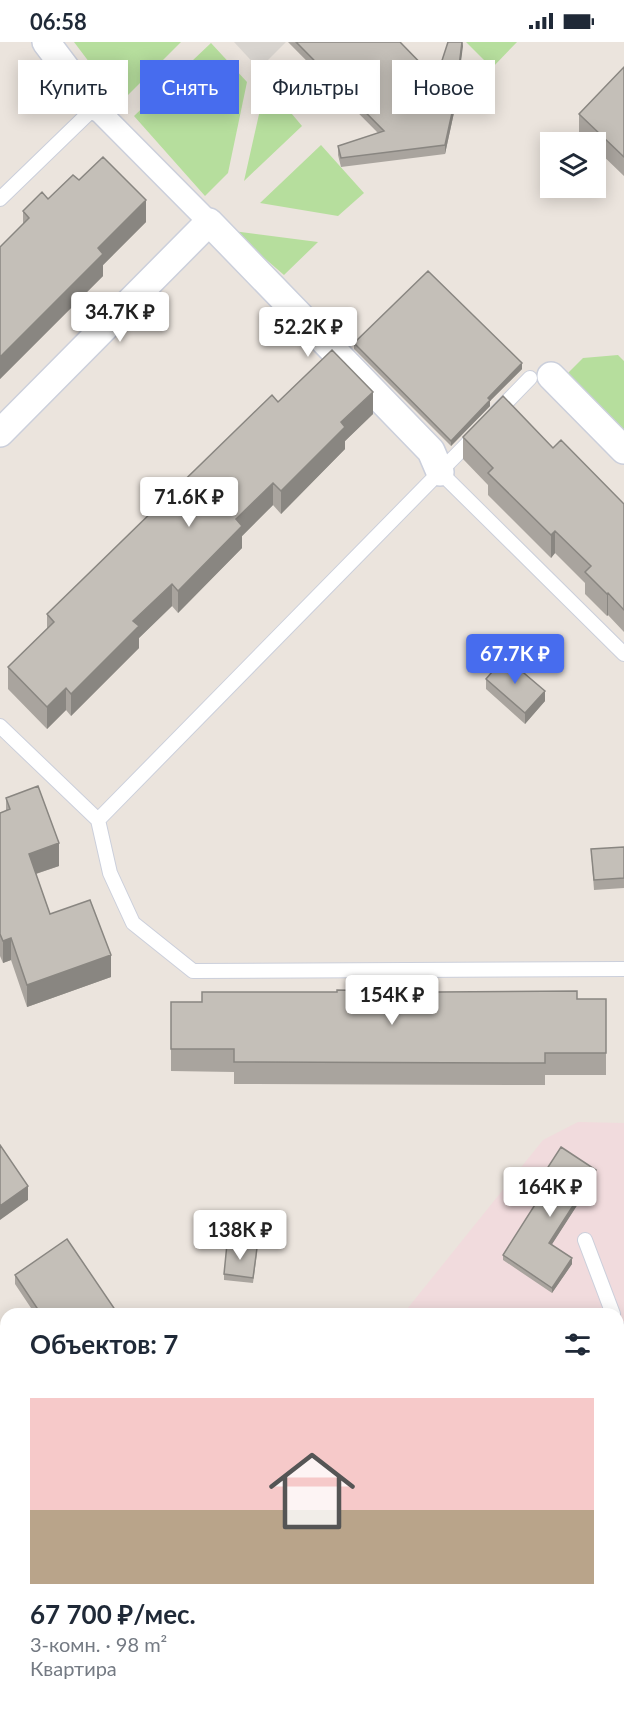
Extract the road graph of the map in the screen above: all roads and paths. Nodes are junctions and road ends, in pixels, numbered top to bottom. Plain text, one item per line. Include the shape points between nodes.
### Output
1 (46, 42) edge
2 (59, 60) edge
3 (87, 114) edge
4 (101, 114) edge
5 (0, 199) edge
6 (209, 222) junction
7 (541, 377) joint
8 (0, 432) edge
9 (624, 450) edge
10 (440, 472) junction
11 (624, 654) edge
12 (0, 726) edge
13 (98, 820) junction
14 (624, 969) edge
15 (585, 1240) dead end
16 (611, 1308) edge

1 - 2 street
3 - 5 lane
4 - 6 street
6 - 8 street
6 - 10 street via 430,451
7 - 9 street
7 - 10 lane via 485,425
10 - 11 lane
10 - 13 lane
12 - 13 lane
13 - 14 lane via 110,873 133,923 194,971
15 - 16 lane

